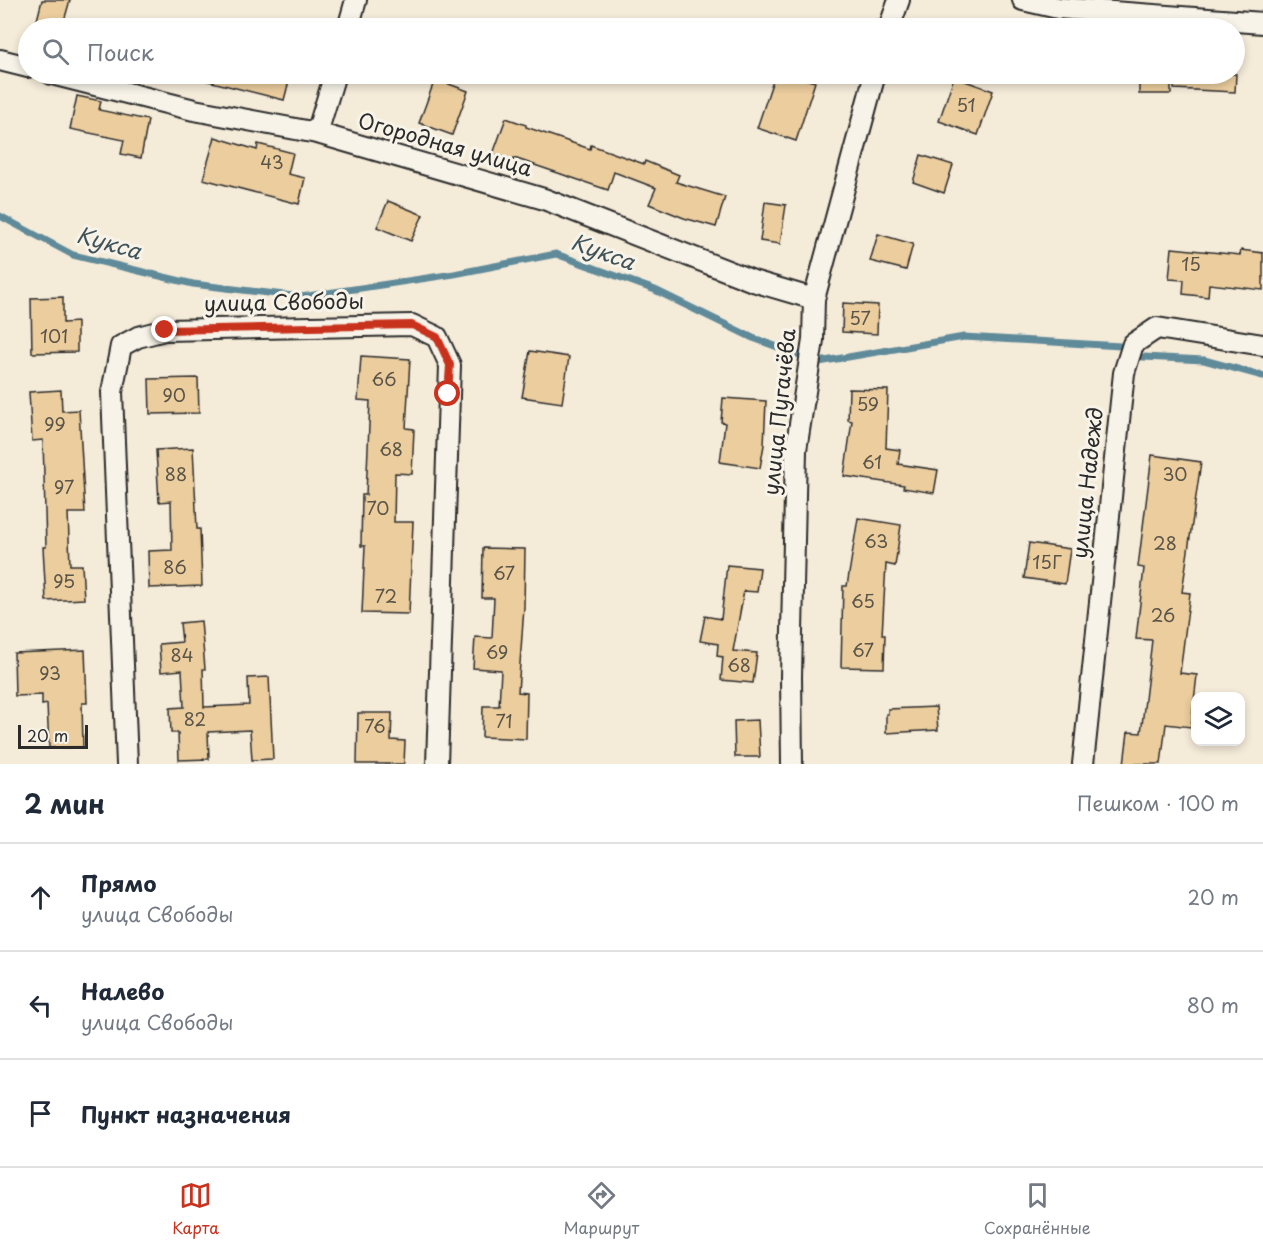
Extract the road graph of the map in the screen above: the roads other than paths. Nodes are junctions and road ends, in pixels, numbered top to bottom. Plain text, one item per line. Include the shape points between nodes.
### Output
1 (356, 0) edge
2 (899, 0) edge
3 (1023, 0) edge
4 (351, 18) edge
5 (893, 18) edge
6 (1195, 18) edge
7 (1245, 22) edge
8 (1263, 23) edge
9 (0, 60) edge
10 (18, 65) edge
11 (91, 84) edge
12 (332, 84) edge
13 (872, 84) edge
14 (317, 133) junction
15 (814, 299) junction
16 (1263, 345) edge
17 (127, 764) edge
18 (437, 764) edge
19 (792, 764) edge
20 (1083, 764) edge

1 - 4 street
2 - 5 street
3 - 6 street via 1058,8
7 - 8 street
9 - 10 street
11 - 14 street, Огородная улица via 194,110
12 - 14 street
13 - 15 street, улица Пугачёва
14 - 15 street, Огородная улица via 544,199 753,281
15 - 19 street, улица Пугачёва via 813,340 796,450
16 - 20 street, улица Надежд via 1157,328 1133,344 1124,373
17 - 18 street, улица Свободы via 112,392 121,346 165,330 412,325 437,337 450,365

